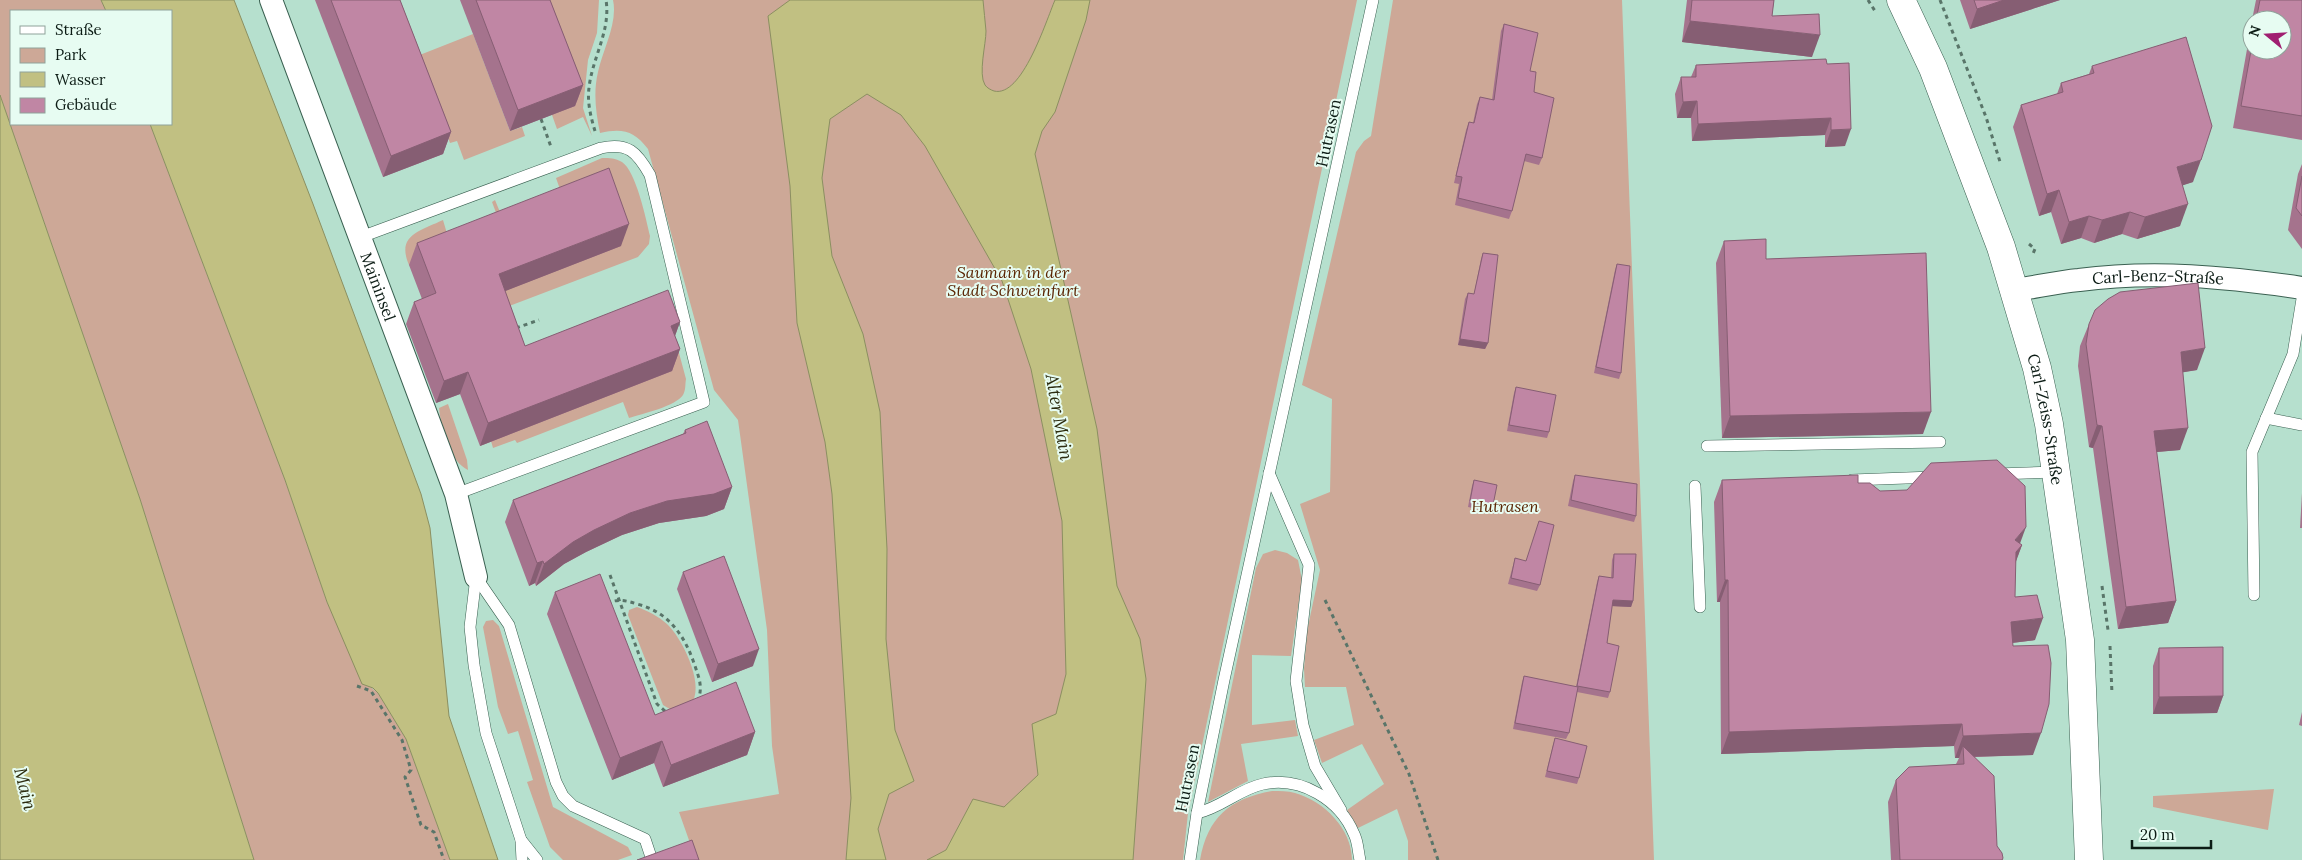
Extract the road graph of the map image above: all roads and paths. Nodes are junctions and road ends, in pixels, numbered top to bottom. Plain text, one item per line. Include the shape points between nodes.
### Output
1 (271, 0) edge
2 (606, 0) edge
3 (1373, 0) edge
4 (1868, 0) edge
5 (1901, 0) edge
6 (1876, 12) dead end
7 (541, 119) edge
8 (601, 148) junction
9 (557, 164) junction
10 (361, 237) junction
11 (2302, 288) edge
12 (2015, 290) junction
13 (2302, 299) edge
14 (539, 320) dead end
15 (513, 330) edge
16 (2266, 418) junction
17 (2302, 425) edge
18 (1940, 442) dead end
19 (1707, 446) dead end
20 (2058, 472) junction
21 (1269, 473) junction
22 (1990, 475) edge
23 (1941, 477) edge
24 (1852, 480) edge
25 (1695, 486) dead end
26 (456, 494) junction
27 (1309, 565) junction
28 (610, 575) dead end
29 (476, 577) junction
30 (2254, 595) dead end
31 (618, 599) junction
32 (604, 604) edge
33 (1700, 607) dead end
34 (357, 686) dead end
35 (696, 704) edge
36 (669, 714) edge
37 (1341, 810) junction
38 (1197, 813) junction
39 (520, 840) junction
40 (444, 860) edge
41 (522, 860) edge
42 (537, 860) edge
43 (652, 860) edge
44 (1190, 860) edge
45 (1360, 860) edge
46 (1438, 860) edge
47 (2089, 860) edge

1 - 10 street, Maininsel
2 - 8 path via 606,25 588,90 589,106
3 - 21 lane, Hutrasen
4 - 6 path
5 - 12 street, Carl-Zeiss-Straße via 1932,68
7 - 9 path
8 - 9 lane
8 - 26 lane via 614,145 627,148 640,157 650,175 704,402
9 - 10 lane
10 - 26 street, Maininsel
11 - 12 street, Carl-Benz-Straße via 2243,279 2144,276 2079,280
12 - 20 street, Carl-Zeiss-Straße via 2037,368
13 - 16 lane via 2293,354
14 - 15 path
16 - 17 lane
16 - 30 lane via 2252,452
18 - 19 lane
20 - 22 lane
20 - 47 street, Carl-Zeiss-Straße via 2080,640
21 - 27 lane
21 - 38 lane, Hutrasen
23 - 24 lane
25 - 33 lane
26 - 29 street, Maininsel
27 - 37 lane via 1296,681 1303,726 1316,766
27 - 46 path via 1409,774
28 - 31 path
29 - 39 lane via 470,626 486,733
29 - 43 lane via 510,625 556,782 563,796 573,806 645,839
31 - 32 path
31 - 35 path via 655,610 678,629 700,683
31 - 36 path via 658,704
34 - 40 path via 371,691 402,740 411,770 405,777 421,825 434,832
37 - 38 lane via 1320,794 1286,783 1264,784 1241,792 1211,810
37 - 45 lane via 1355,835
38 - 44 lane, Hutrasen
39 - 41 lane
39 - 42 lane

